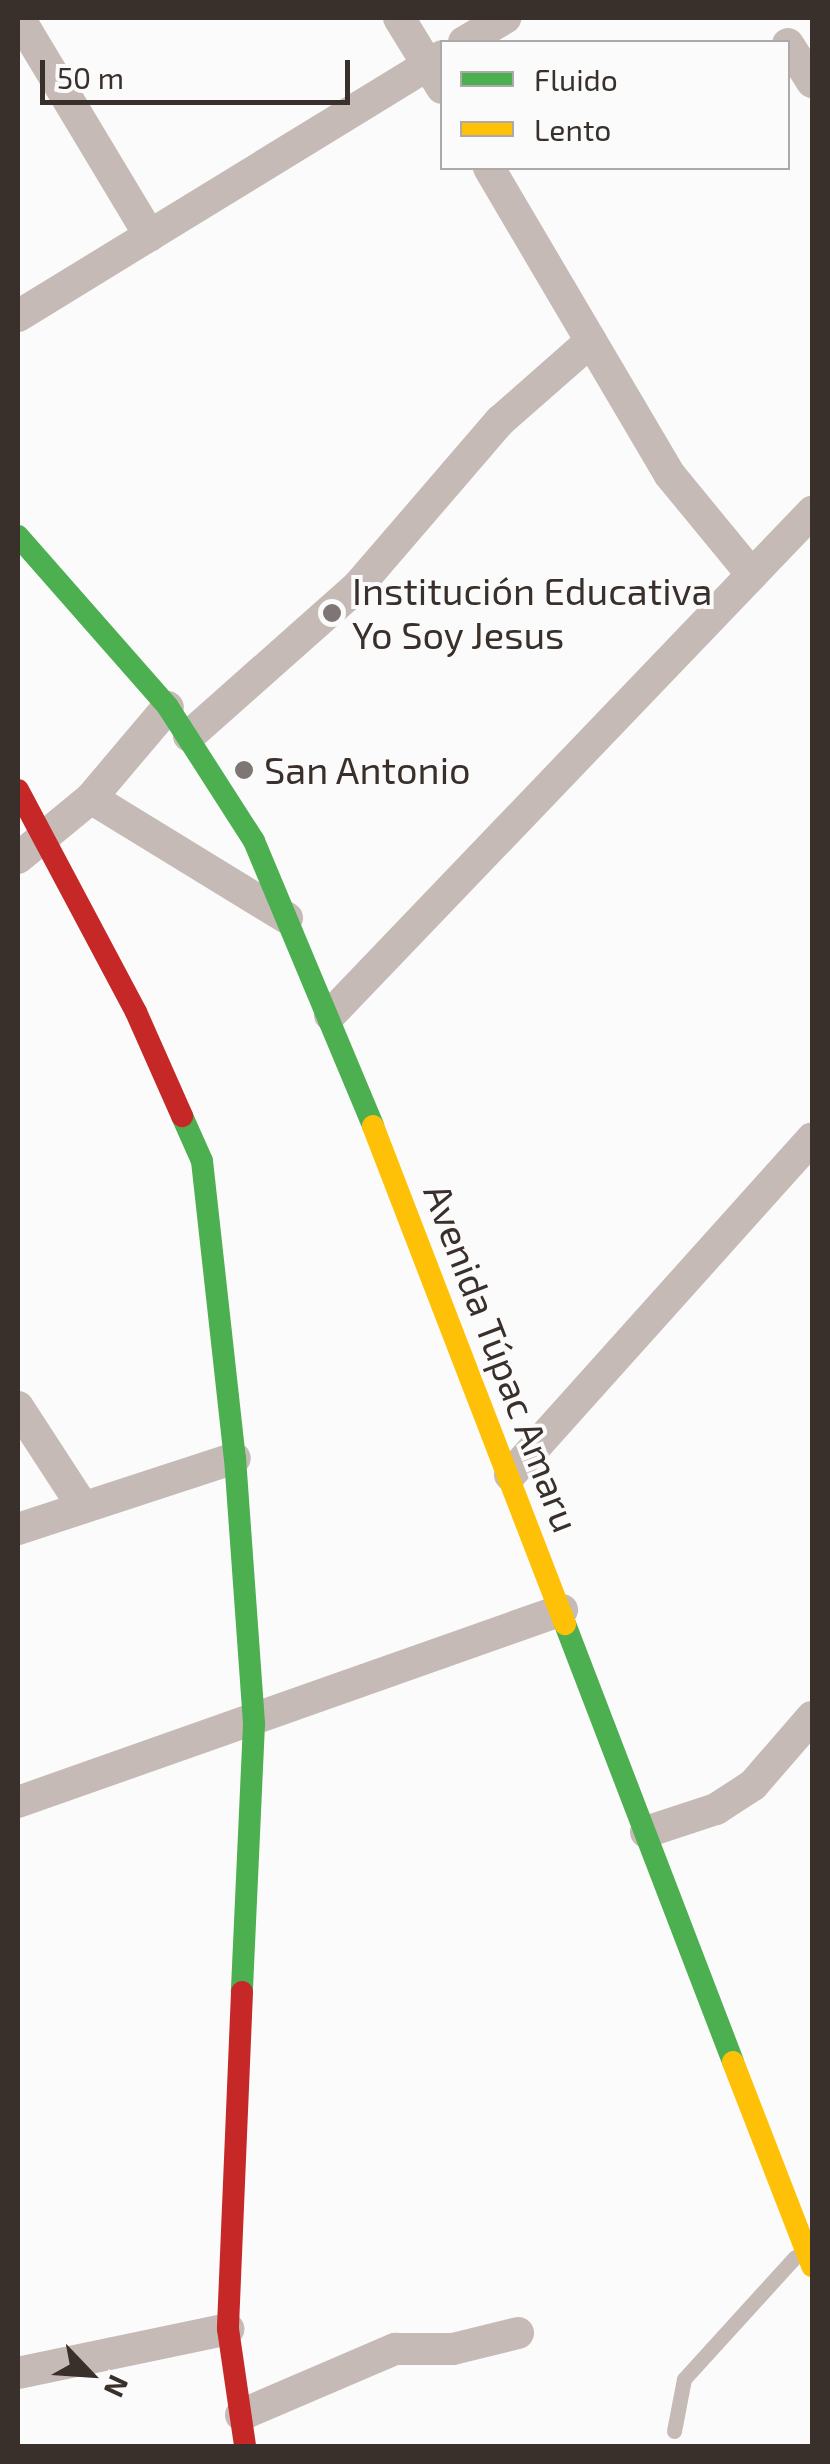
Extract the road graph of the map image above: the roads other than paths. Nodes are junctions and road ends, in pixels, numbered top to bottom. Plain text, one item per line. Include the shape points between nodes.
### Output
1 (19, 18) edge
2 (399, 18) edge
3 (505, 18) edge
4 (770, 18) edge
5 (467, 40) edge
6 (785, 40) edge
7 (790, 48) edge
8 (438, 70) edge
9 (812, 82) edge
10 (490, 170) edge
11 (150, 236) junction
12 (18, 316) edge
13 (591, 341) junction
14 (812, 512) edge
15 (18, 536) edge
16 (752, 575) junction
17 (168, 706) junction
18 (189, 736) junction
19 (18, 790) edge
20 (91, 798) junction
21 (44, 835) junction
22 (18, 858) edge
23 (288, 918) junction
24 (330, 1015) junction
25 (812, 1139) edge
26 (18, 1407) edge
27 (235, 1458) junction
28 (510, 1475) junction
29 (84, 1507) junction
30 (18, 1528) edge
31 (562, 1610) junction
32 (811, 1721) edge
33 (254, 1724) junction
34 (18, 1802) edge
35 (646, 1832) junction
36 (800, 2201) edge
37 (808, 2256) edge
38 (228, 2329) junction
39 (518, 2333) dead end
40 (18, 2373) edge
41 (243, 2431) edge
42 (674, 2431) dead end

1 - 11 street
2 - 8 street
3 - 5 street
4 - 6 street
7 - 9 street
8 - 11 street
10 - 13 street
11 - 12 street
13 - 16 street via 670,475
13 - 18 street via 500,420 358,586
14 - 16 street
15 - 17 main road, Avenida Túpac Amaru
16 - 24 street
17 - 18 main road, Avenida Túpac Amaru
17 - 20 street
18 - 23 main road, Avenida Túpac Amaru via 254,841
19 - 21 main road
20 - 21 street
20 - 23 street
21 - 22 street
21 - 27 main road via 136,1012 202,1160
23 - 24 main road, Avenida Túpac Amaru
24 - 28 main road, Avenida Túpac Amaru
25 - 28 street
26 - 29 street
27 - 29 street
27 - 33 main road
28 - 31 main road, Avenida Túpac Amaru
29 - 30 street
31 - 33 street
31 - 35 main road, Avenida Túpac Amaru
32 - 35 street via 753,1785 716,1809
33 - 34 street
33 - 38 main road
35 - 36 main road, Avenida Túpac Amaru
36 - 37 main road, Avenida Túpac Amaru
37 - 42 lane via 684,2378
38 - 40 street
38 - 41 main road
39 - 41 street via 452,2349 395,2349

